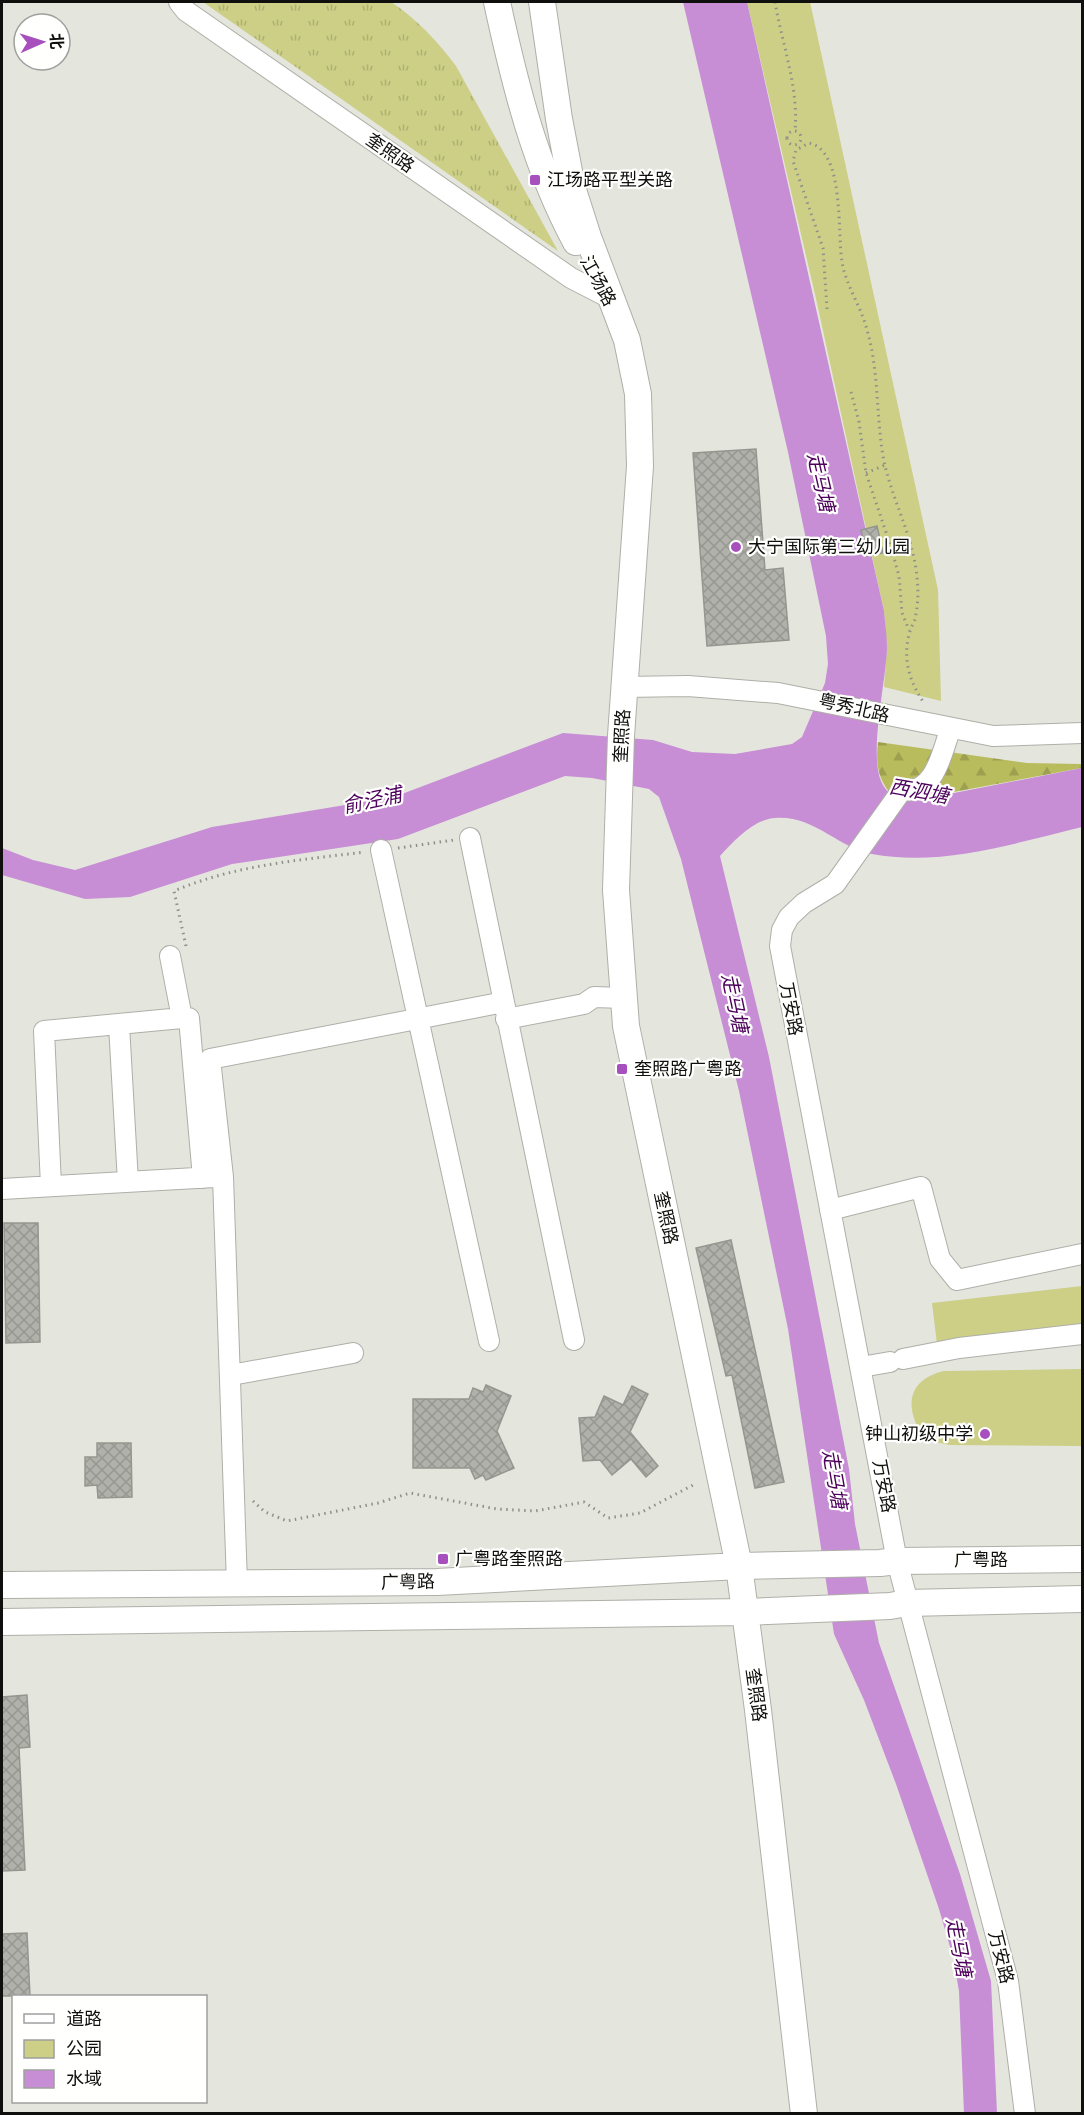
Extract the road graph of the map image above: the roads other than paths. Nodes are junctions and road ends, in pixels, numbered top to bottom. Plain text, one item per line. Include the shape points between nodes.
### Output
1 (179, 2) edge
2 (496, 2) edge
3 (542, 2) edge
4 (606, 296) junction
5 (618, 318) junction
6 (624, 687) junction
7 (945, 729) junction
8 (1083, 732) edge
9 (470, 838) road end
10 (381, 850) road end
11 (170, 956) dead end
12 (624, 998) junction
13 (505, 1010) junction
14 (182, 1018) junction
15 (417, 1019) junction
16 (119, 1025) junction
17 (223, 1177) junction
18 (203, 1178) junction
19 (128, 1182) junction
20 (51, 1186) junction
21 (2, 1189) edge
22 (830, 1210) junction
23 (1083, 1254) edge
24 (1083, 1334) edge
25 (574, 1340) dead end
26 (489, 1341) dead end
27 (353, 1353) dead end
28 (861, 1367) junction
29 (231, 1375) junction
30 (1083, 1559) edge
31 (889, 1562) junction
32 (739, 1566) junction
33 (237, 1584) junction
34 (2, 1585) edge
35 (1083, 1599) edge
36 (899, 1605) junction
37 (744, 1612) junction
38 (2, 1622) edge
39 (804, 2114) edge
40 (1025, 2114) edge

1 - 4 street, 奎照路 via 186,11 544,260
2 - 4 main road, 江场路 via 526,123 544,175
3 - 5 main road, 江场路 via 572,187
4 - 5 main road, 江场路
5 - 6 main road, 奎照路 via 633,365 640,427
6 - 7 street, 粤秀北路 via 688,686 805,697
6 - 12 main road, 奎照路 via 616,890
7 - 8 street, 粤秀北路 via 993,736
7 - 22 street, 万安路 via 934,772 927,783 918,789 902,790 835,884 804,903 782,930 780,946
9 - 13 street
10 - 15 street
11 - 14 street
12 - 13 street via 594,997 584,1004
12 - 32 main road, 奎照路 via 626,1026
13 - 15 street
13 - 25 street
14 - 16 street
14 - 18 street via 189,1018
15 - 17 street via 210,1059
15 - 26 street
16 - 19 street
16 - 20 street via 44,1031
17 - 18 street
17 - 29 street
18 - 19 street
19 - 20 street
20 - 21 street
22 - 23 street via 921,1187 940,1259 957,1280
22 - 28 street, 万安路
24 - 28 street via 959,1348
27 - 29 street
28 - 31 street, 万安路
29 - 33 street
30 - 31 main road, 广粤路
31 - 32 main road, 广粤路
31 - 36 street, 万安路
32 - 33 main road, 广粤路 via 437,1582
32 - 37 main road, 奎照路
33 - 34 main road, 广粤路
35 - 36 main road
36 - 37 main road, 广粤路
36 - 40 street, 万安路 via 1008,1982
37 - 38 main road, 广粤路
37 - 39 main road, 奎照路

